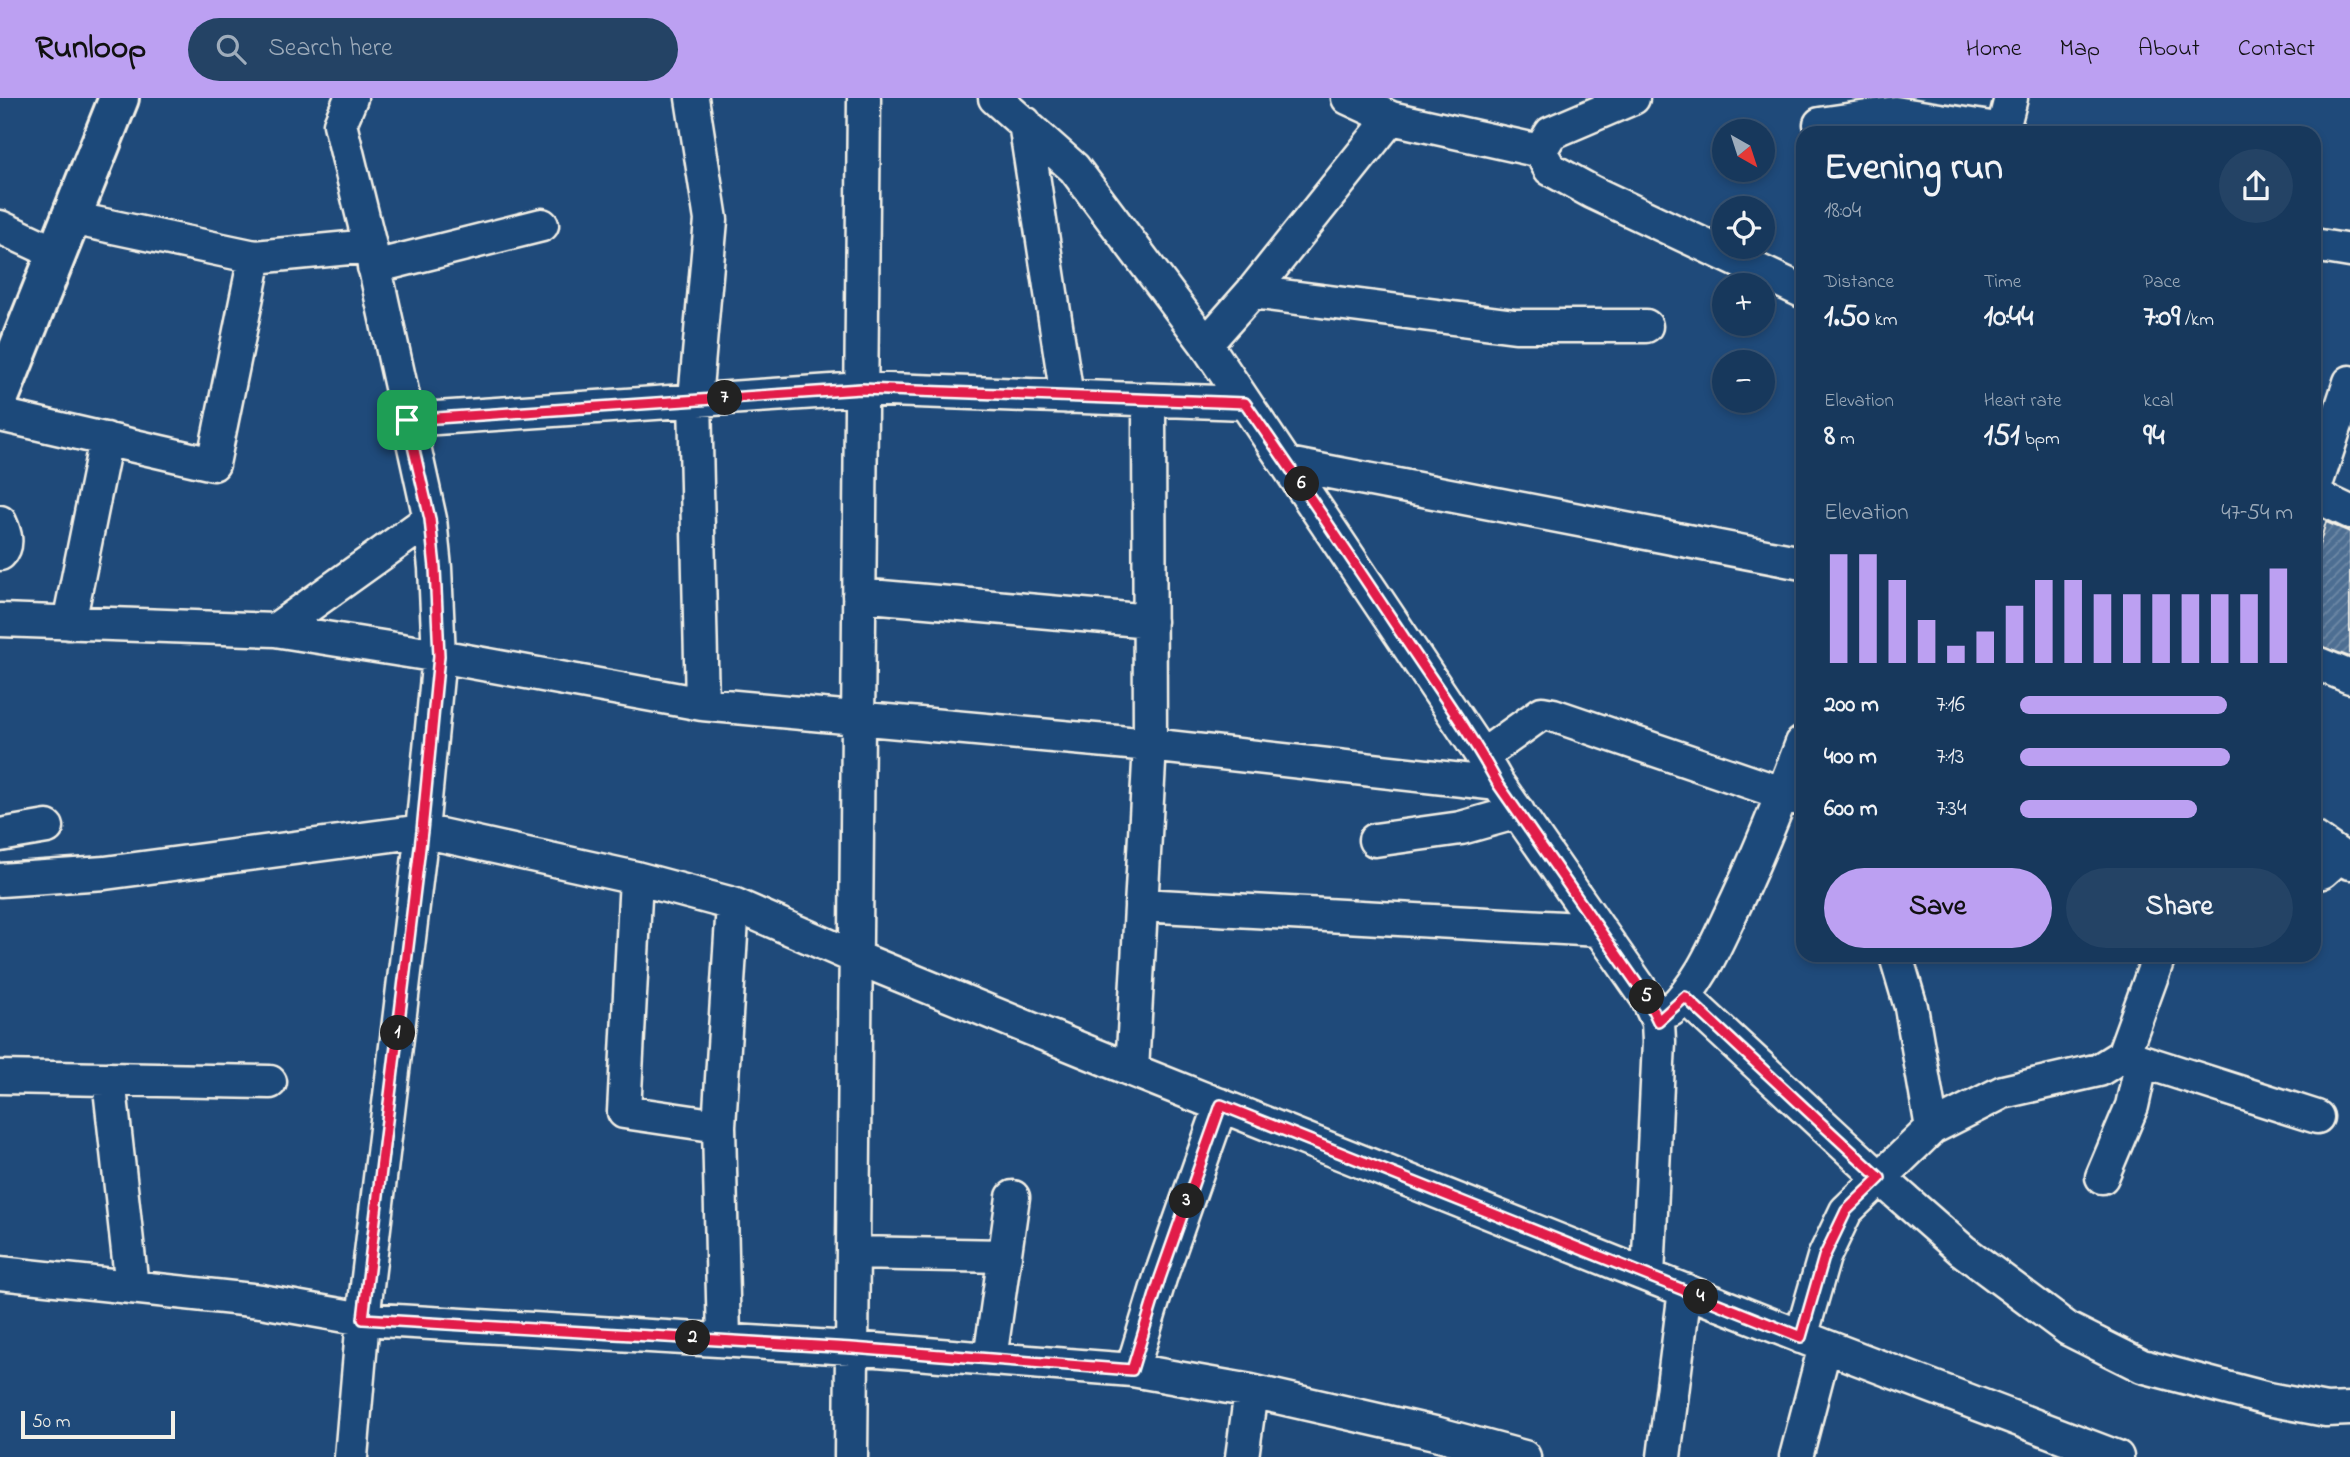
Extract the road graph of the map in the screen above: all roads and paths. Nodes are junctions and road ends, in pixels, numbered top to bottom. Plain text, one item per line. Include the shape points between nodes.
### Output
1 (119, 98) edge
2 (351, 98) edge
3 (691, 98) edge
4 (864, 98) edge
5 (995, 98) edge
6 (1633, 98) edge
7 (2011, 98) edge
8 (1353, 99) edge
9 (1391, 118) junction
10 (1024, 123) junction
11 (1820, 124) dead end
12 (1973, 126) edge
13 (2004, 126) edge
14 (1541, 151) junction
15 (71, 218) junction
16 (542, 225) dead end
17 (0, 226) edge
18 (2321, 246) edge
19 (2350, 251) edge
20 (56, 253) junction
21 (372, 256) junction
22 (255, 257) junction
23 (1796, 288) edge
24 (1252, 292) junction
25 (1646, 326) dead end
26 (1206, 344) junction
27 (2350, 382) edge
28 (861, 389) junction
29 (0, 395) edge
30 (1067, 397) junction
31 (695, 400) junction
32 (1149, 401) junction
33 (1245, 403) junction
34 (0, 415) edge
35 (407, 420) junction
36 (106, 439) junction
37 (1288, 464) junction
38 (2321, 471) edge
39 (2321, 497) edge
40 (2350, 512) edge
41 (430, 519) junction
42 (0, 522) edge
43 (0, 554) edge
44 (1796, 562) edge
45 (859, 596) junction
46 (0, 620) edge
47 (1150, 621) junction
48 (69, 623) junction
49 (275, 630) junction
50 (439, 656) junction
51 (2321, 665) edge
52 (2350, 677) edge
53 (702, 704) junction
54 (858, 720) junction
55 (1150, 745) junction
56 (1482, 755) junction
57 (1796, 778) edge
58 (1498, 784) junction
59 (1793, 796) edge
60 (1518, 812) junction
61 (47, 827) dead end
62 (422, 831) junction
63 (0, 835) edge
64 (1375, 840) dead end
65 (2321, 847) edge
66 (2334, 865) edge
67 (636, 878) junction
68 (0, 880) edge
69 (733, 904) junction
70 (1141, 905) junction
71 (1600, 930) junction
72 (855, 957) junction
73 (1898, 962) edge
74 (2157, 962) edge
75 (1685, 997) junction
76 (1658, 1021) junction
77 (2132, 1058) junction
78 (1132, 1070) junction
79 (0, 1077) edge
80 (109, 1079) junction
81 (270, 1082) dead end
82 (1221, 1105) junction
83 (2317, 1117) dead end
84 (719, 1126) junction
85 (1933, 1128) junction
86 (1880, 1178) junction
87 (2102, 1178) dead end
88 (1013, 1197) dead end
89 (853, 1253) junction
90 (1005, 1256) junction
91 (0, 1273) edge
92 (1648, 1276) junction
93 (132, 1287) junction
94 (1685, 1290) junction
95 (363, 1319) junction
96 (724, 1340) junction
97 (1813, 1342) junction
98 (852, 1348) junction
99 (990, 1359) junction
100 (1132, 1370) junction
101 (1251, 1391) junction
102 (2338, 1410) edge
103 (2350, 1430) edge
104 (351, 1457) edge
105 (850, 1457) edge
106 (1242, 1457) edge
107 (1524, 1457) edge
108 (1664, 1457) edge
109 (1796, 1457) edge
110 (2117, 1457) edge

1 - 15 main road
2 - 21 street via 340,124
3 - 31 street via 711,220
4 - 28 street
5 - 10 street
6 - 14 street via 1551,133
7 - 13 street
8 - 9 street
9 - 14 street
9 - 24 street
10 - 26 street via 1074,168
10 - 30 street
11 - 12 street via 1895,113
14 - 23 street via 1550,169 1592,192
15 - 20 main road
15 - 22 street
16 - 21 street
17 - 20 street
18 - 19 street
20 - 29 main road
21 - 22 street
21 - 35 street
22 - 36 street via 213,464
24 - 25 street via 1515,326
24 - 26 street
26 - 33 street
27 - 38 street
28 - 30 street
28 - 31 street
28 - 45 street
30 - 32 street
31 - 35 street
31 - 53 street
32 - 33 street
32 - 47 street
33 - 37 street
34 - 36 street
35 - 41 street
36 - 48 street
37 - 44 street
37 - 56 street
39 - 40 street
41 - 49 street
41 - 50 street
42 - 43 street via 5,533 5,549
45 - 47 street
45 - 54 street
46 - 48 street
47 - 55 street
48 - 49 street
49 - 50 street
50 - 53 street
50 - 62 street
51 - 52 street
53 - 54 street
54 - 55 street
54 - 72 street
55 - 58 street
55 - 70 street
56 - 58 street
56 - 59 street via 1542,713
57 - 59 street
58 - 60 street
59 - 75 street
60 - 64 street via 1461,828
60 - 71 street
61 - 63 street
62 - 67 street
62 - 68 street via 105,873
62 - 95 street
65 - 66 street
67 - 69 street
67 - 84 street via 624,1112
69 - 72 street
69 - 84 street
70 - 71 street
70 - 78 street
71 - 76 street
72 - 78 street
72 - 89 street
73 - 85 street via 1911,1007
74 - 77 street
75 - 76 street
75 - 86 street
76 - 92 street
77 - 83 street
77 - 85 street via 2003,1092
77 - 87 street via 2132,1106
78 - 82 street
79 - 80 street
80 - 81 street
80 - 93 street
82 - 92 street
82 - 100 street
84 - 96 street
85 - 86 street
86 - 97 street via 1846,1211 1824,1257
86 - 102 street via 1962,1250 2068,1329 2142,1366 2268,1399
88 - 90 street
89 - 90 street
89 - 98 street
90 - 99 street
91 - 93 street
92 - 94 street
93 - 95 street via 261,1301
94 - 97 street
94 - 108 street
95 - 96 street
95 - 104 street
96 - 98 street
97 - 109 street
97 - 110 street
98 - 99 street
98 - 105 street
99 - 100 street
100 - 101 street
101 - 106 street
101 - 107 street
102 - 103 street

